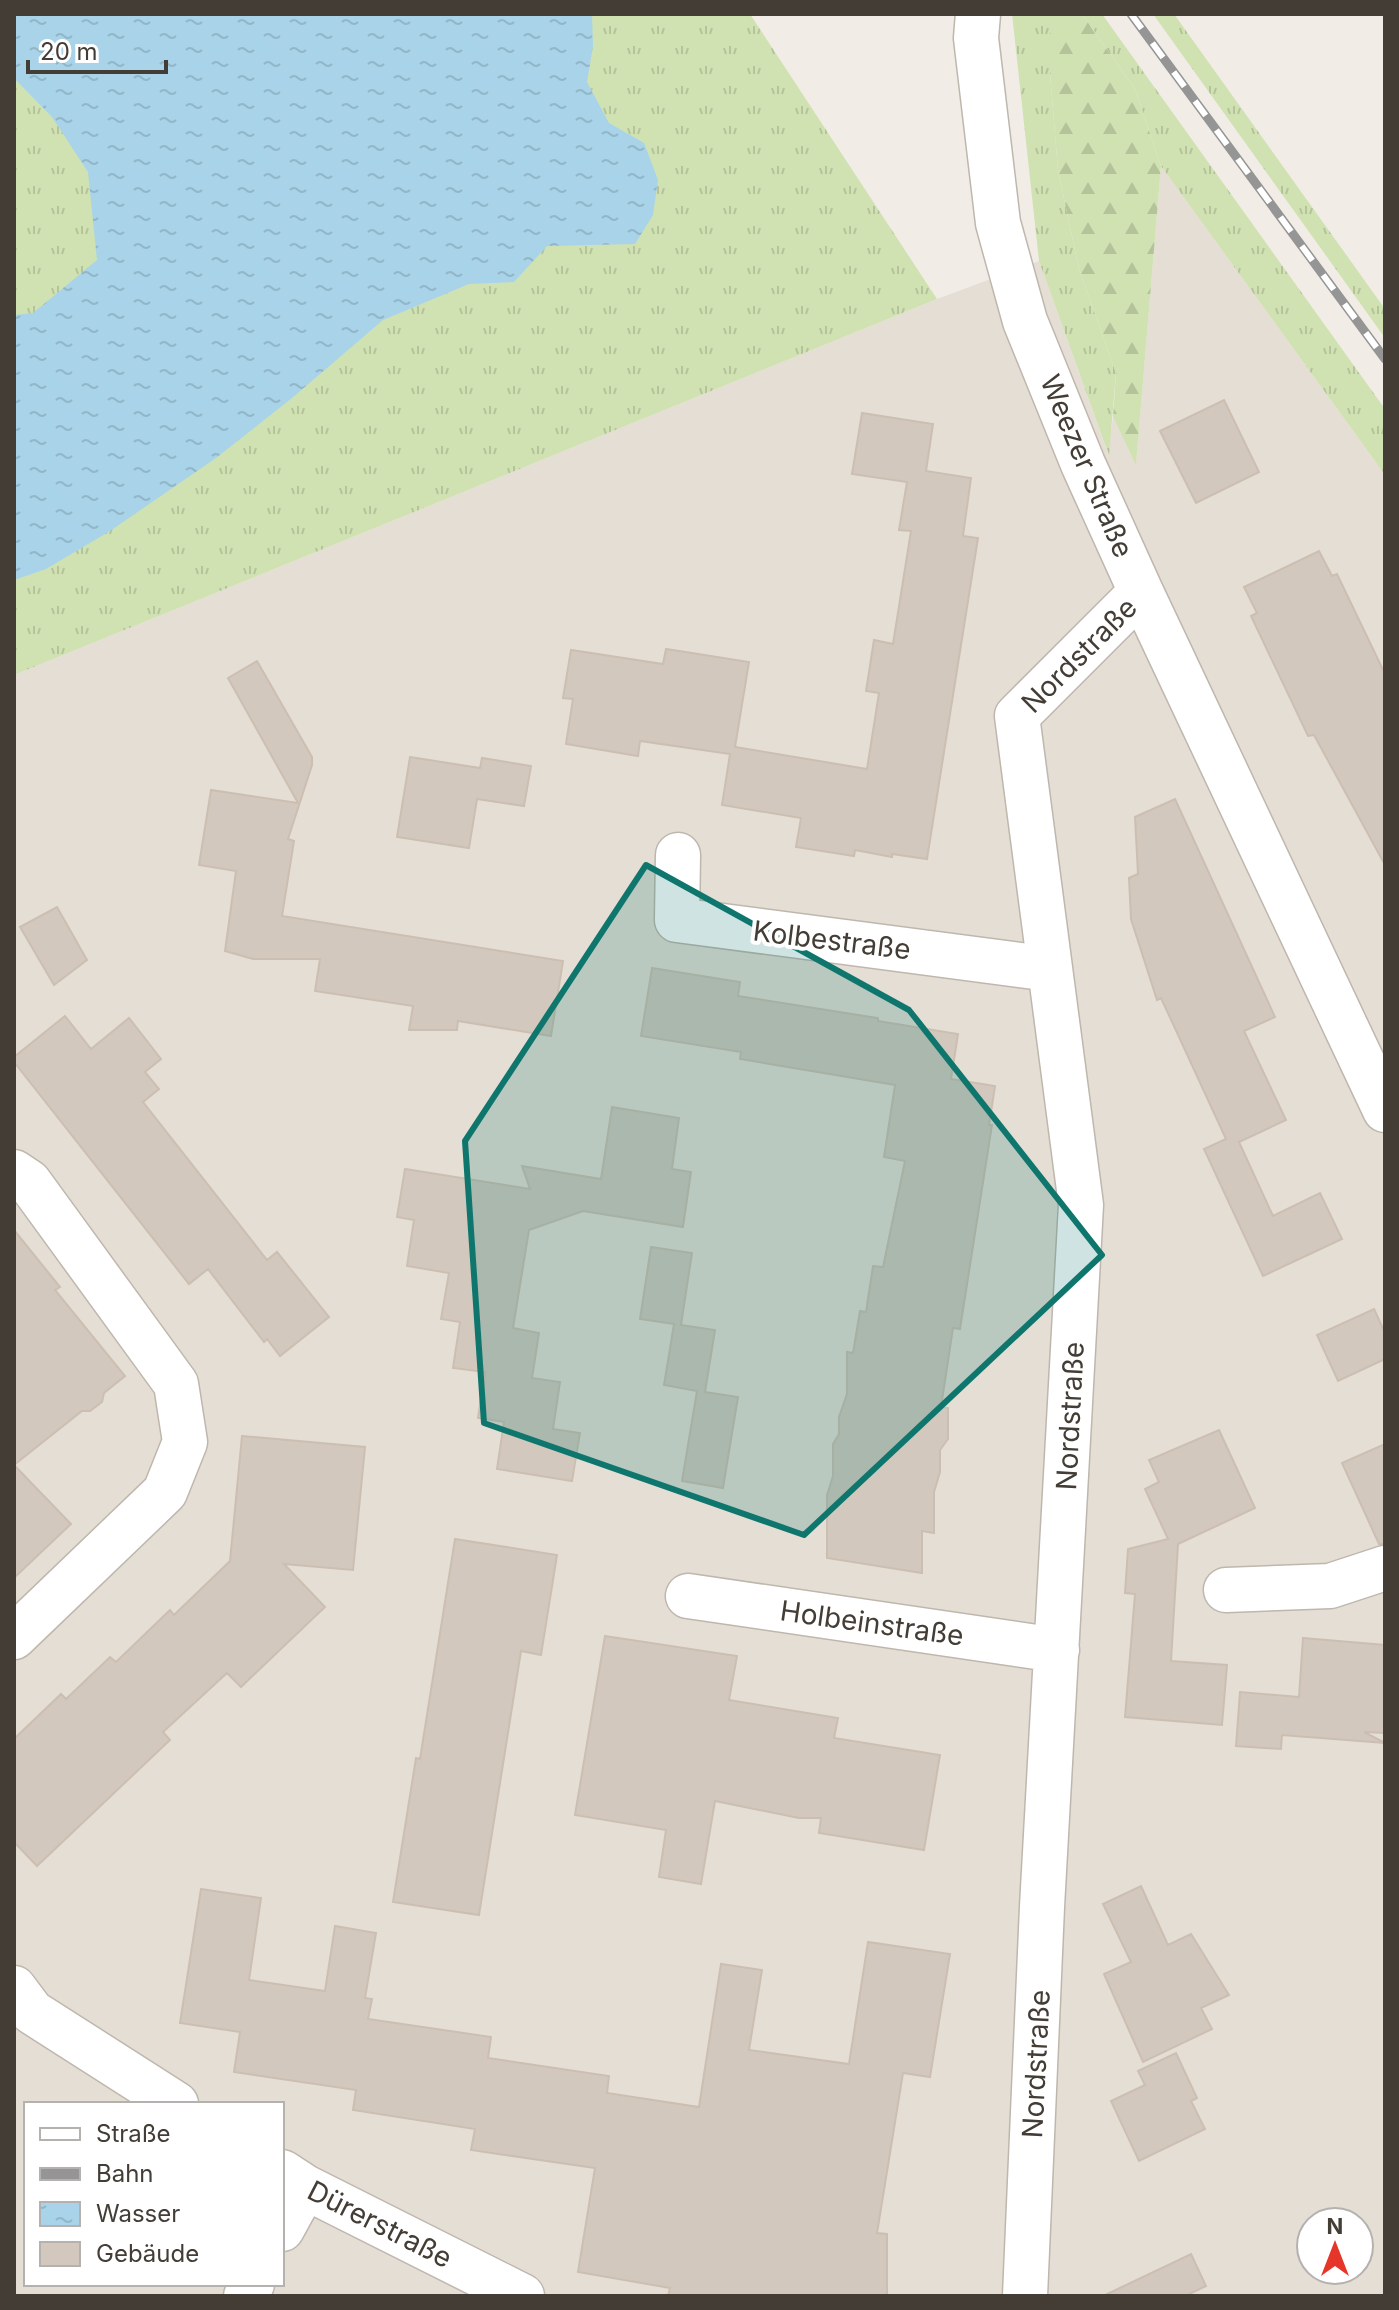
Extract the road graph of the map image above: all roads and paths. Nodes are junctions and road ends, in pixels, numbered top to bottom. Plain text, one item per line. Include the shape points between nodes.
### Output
1 (978, 14) edge
2 (1141, 592) junction
3 (678, 855) dead end
4 (1050, 969) junction
5 (1385, 1110) edge
6 (14, 1172) edge
7 (1385, 1568) edge
8 (1226, 1590) dead end
9 (688, 1596) dead end
10 (14, 1637) edge
11 (1057, 1650) junction
12 (23, 2000) edge
13 (173, 2102) edge
14 (294, 2179) edge
15 (284, 2221) edge
16 (522, 2296) edge
17 (1025, 2296) edge

1 - 2 street, Weezer Straße via 976,38 998,223 1025,321
2 - 4 street, Nordstraße via 1017,716
2 - 5 street, Weezer Straße
3 - 4 street, Kolbestraße via 677,920
4 - 11 street, Nordstraße via 1081,1205
6 - 10 street via 29,1182 176,1384 185,1442 165,1492
7 - 8 street via 1330,1586
9 - 11 street, Holbeinstraße
11 - 17 street, Nordstraße
12 - 13 street
14 - 15 street
14 - 16 street, Dürerstraße

